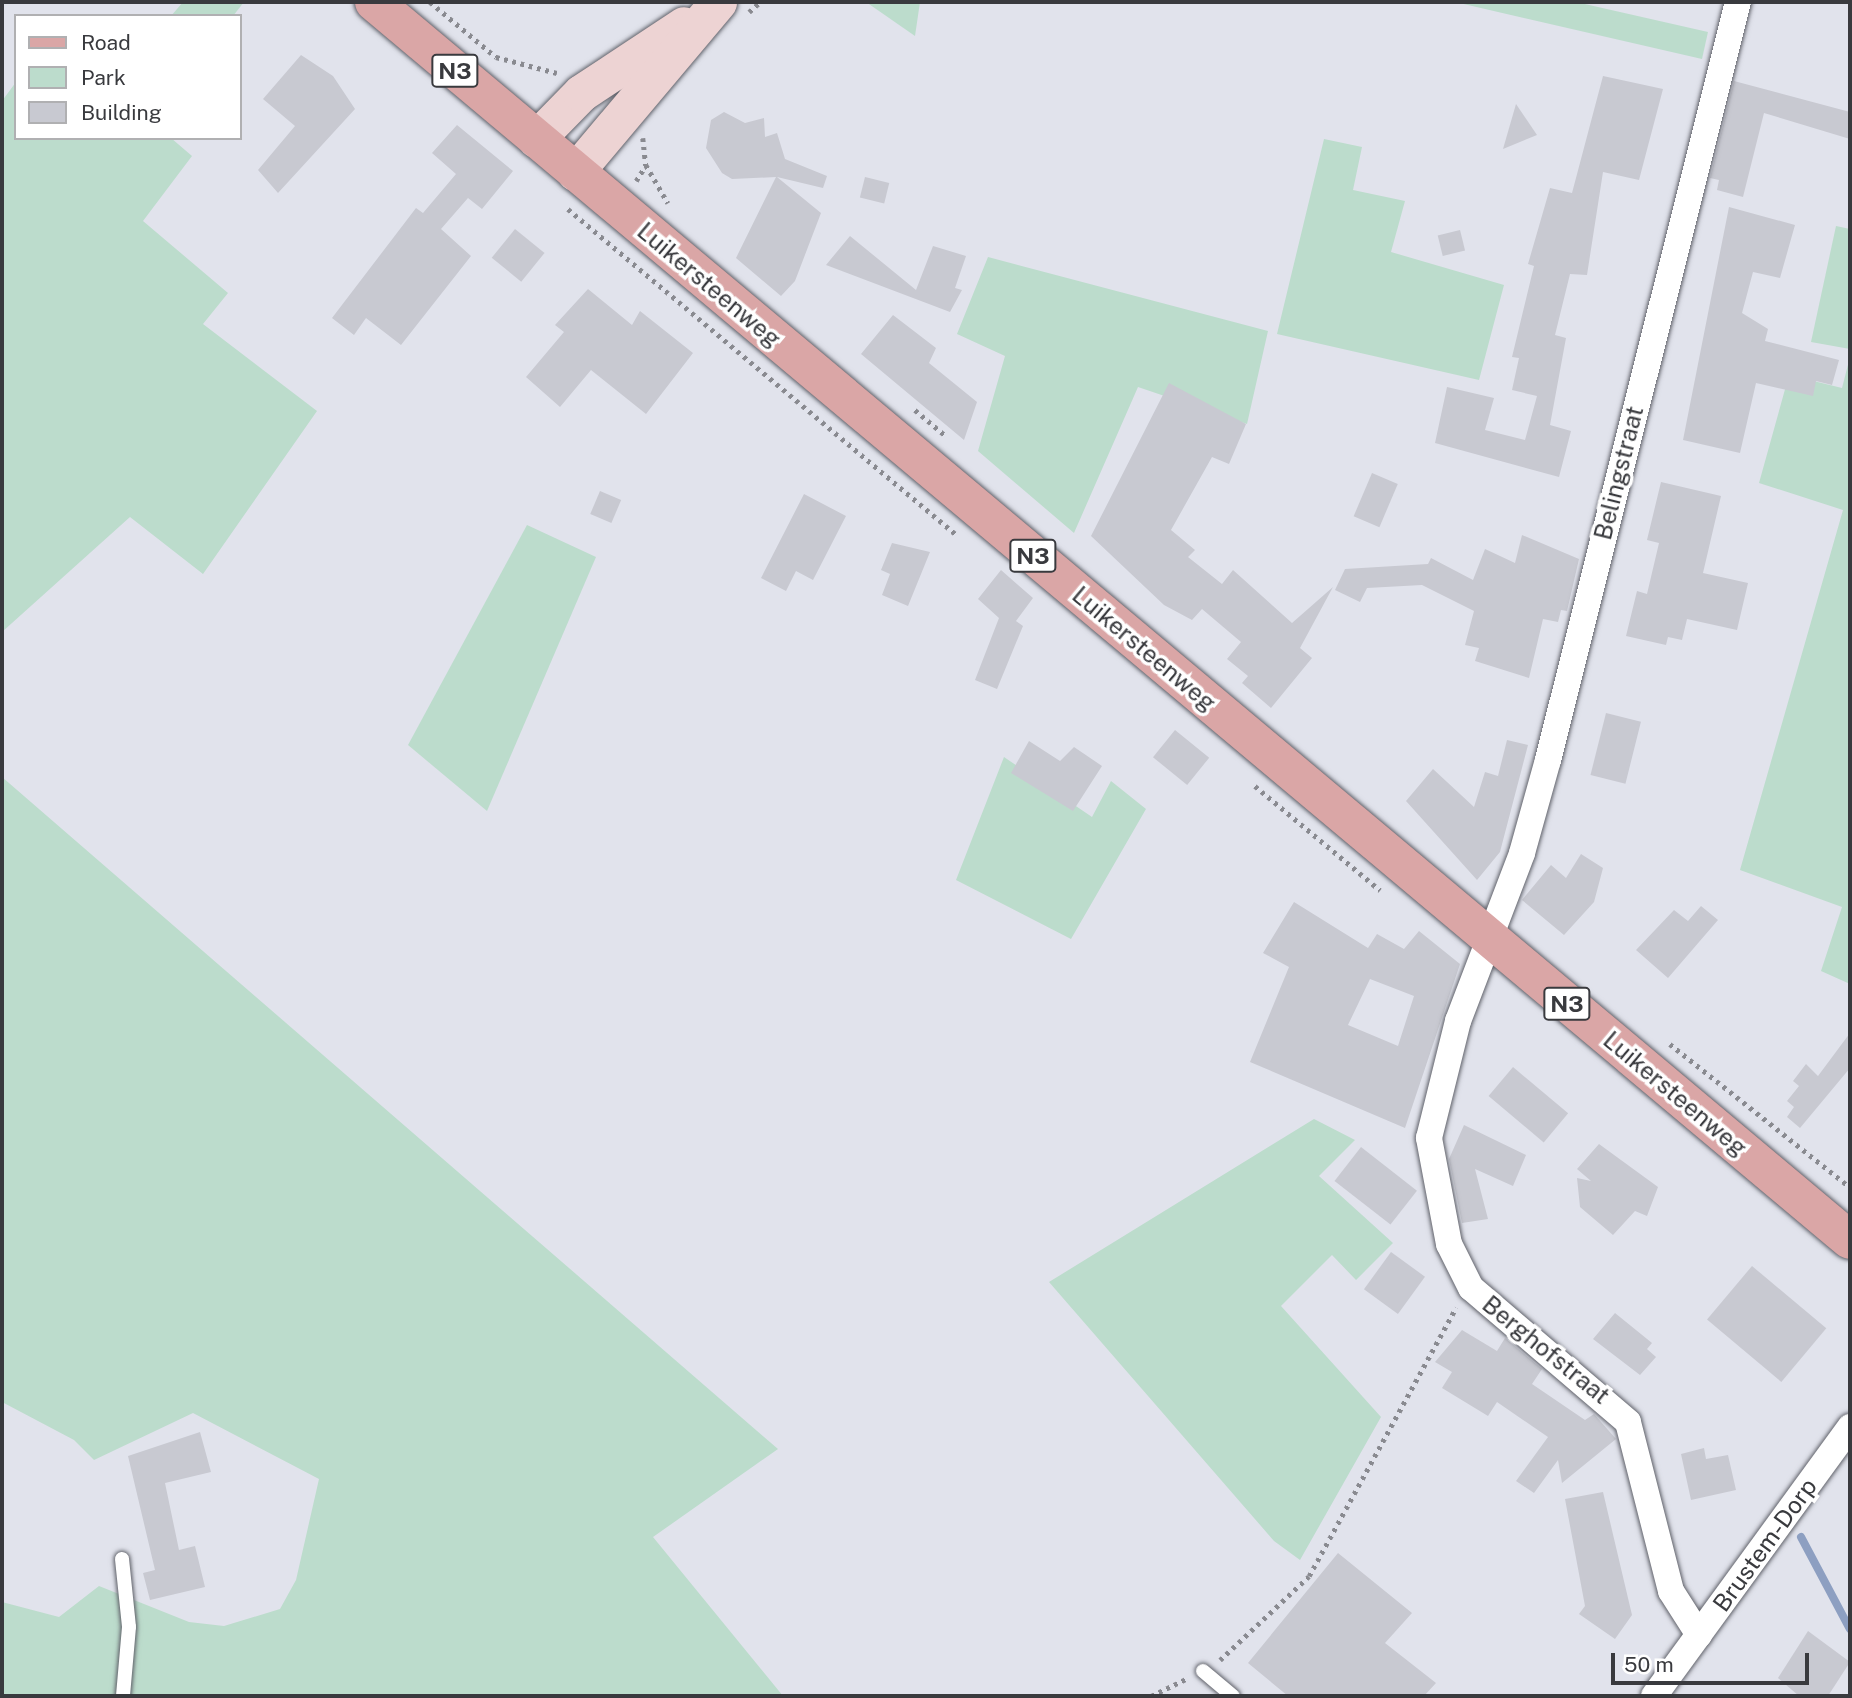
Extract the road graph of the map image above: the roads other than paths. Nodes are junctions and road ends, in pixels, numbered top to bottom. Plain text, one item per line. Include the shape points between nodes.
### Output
1 (374, 2) edge
2 (1738, 2) edge
3 (715, 5) edge
4 (536, 139) junction
5 (575, 172) junction
6 (1490, 940) junction
7 (1850, 1240) edge
8 (1850, 1427) edge
9 (122, 1559) dead end
10 (1699, 1636) junction
11 (1203, 1671) road end
12 (123, 1696) edge
13 (1233, 1696) edge
14 (1654, 1696) edge

1 - 4 main road, Luikersteenweg / N3
2 - 6 street, Belingstraat via 1548,760
3 - 4 main road via 581,93
3 - 5 main road
4 - 5 main road, Luikersteenweg / N3
5 - 6 main road, Luikersteenweg / N3
6 - 7 main road, Luikersteenweg / N3
6 - 10 street, Berghofstraat via 1458,1021 1429,1138 1449,1244 1471,1288 1628,1422 1671,1591
8 - 10 street, Brustem-Dorp
9 - 12 lane via 129,1627
10 - 14 street, Brustem-Dorp
11 - 13 lane

